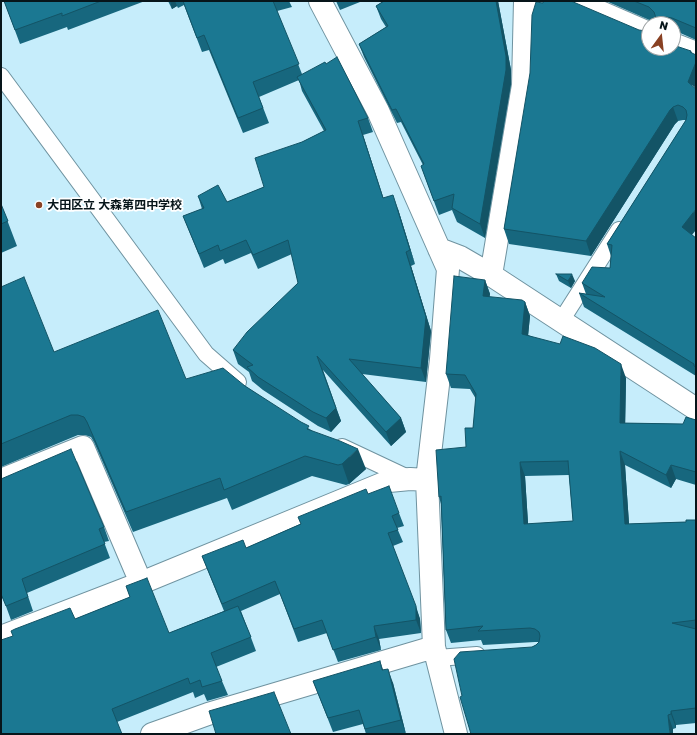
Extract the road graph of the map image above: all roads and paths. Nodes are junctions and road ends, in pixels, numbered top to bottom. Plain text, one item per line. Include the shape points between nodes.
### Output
1 (320, 1) edge
2 (525, 1) edge
3 (575, 1) edge
4 (641, 30) edge
5 (681, 47) edge
6 (696, 54) edge
7 (1, 76) edge
8 (628, 215) edge
9 (439, 249) junction
10 (491, 275) junction
11 (562, 321) junction
12 (251, 393) edge
13 (696, 409) edge
14 (327, 441) edge
15 (1, 480) edge
16 (418, 480) junction
17 (141, 583) junction
18 (1, 638) edge
19 (436, 652) junction
20 (490, 654) edge
21 (152, 734) edge
22 (456, 734) edge

1 - 9 street via 378,111
2 - 10 street via 524,85
3 - 4 street
5 - 6 street
7 - 12 lane via 206,354
8 - 11 lane
9 - 10 street via 460,257
9 - 16 street via 448,269 441,359
10 - 11 street
11 - 13 street
14 - 16 lane
15 - 17 street via 83,447
16 - 17 street via 389,481
16 - 19 street
17 - 18 street
19 - 20 lane
19 - 21 street via 208,714
19 - 22 street

